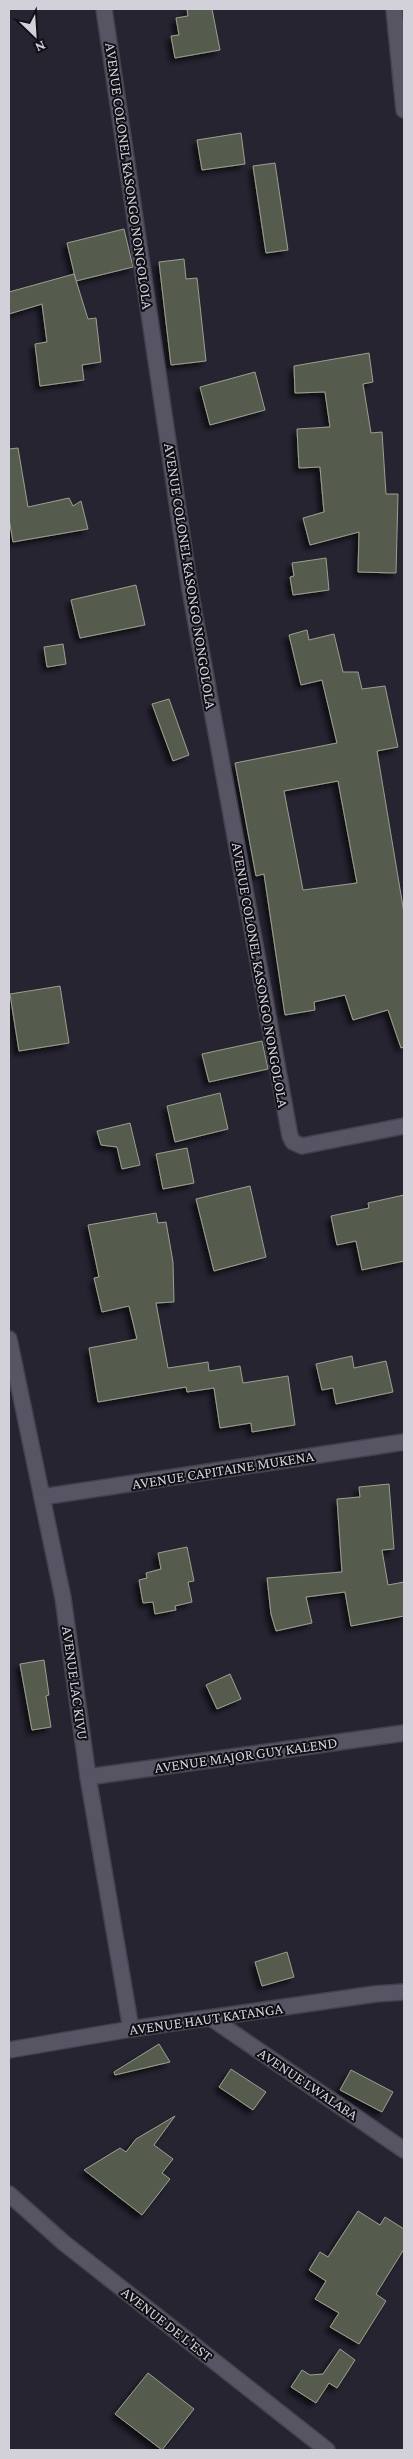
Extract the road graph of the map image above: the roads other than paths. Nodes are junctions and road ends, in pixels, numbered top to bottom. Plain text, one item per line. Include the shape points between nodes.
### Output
1 (104, 9) edge
2 (394, 9) edge
3 (404, 110) edge
4 (404, 1126) edge
5 (9, 1339) edge
6 (404, 1442) edge
7 (42, 1497) junction
8 (404, 1733) edge
9 (88, 1777) junction
10 (404, 1992) edge
11 (211, 2018) junction
12 (131, 2030) junction
13 (9, 2050) edge
14 (404, 2150) edge
15 (9, 2194) edge
16 (327, 2450) edge

1 - 4 street, AVENUE COLONEL KASONGO NONGOLOLA via 190,590 292,1141 302,1146
2 - 3 street
5 - 7 street, AVENUE LAC KIVU
6 - 7 street, AVENUE CAPITAINE MUKENA
7 - 9 street, AVENUE LAC KIVU via 63,1598
8 - 9 street, AVENUE MAJOR GUY KALEND
9 - 12 street, AVENUE LAC KIVU
10 - 11 street, AVENUE HAUT KATANGA
11 - 12 street, AVENUE HAUT KATANGA
11 - 14 street, AVENUE LWALABA
12 - 13 street, AVENUE HAUT KATANGA
15 - 16 street, AVENUE DE L'EST via 64,2243

